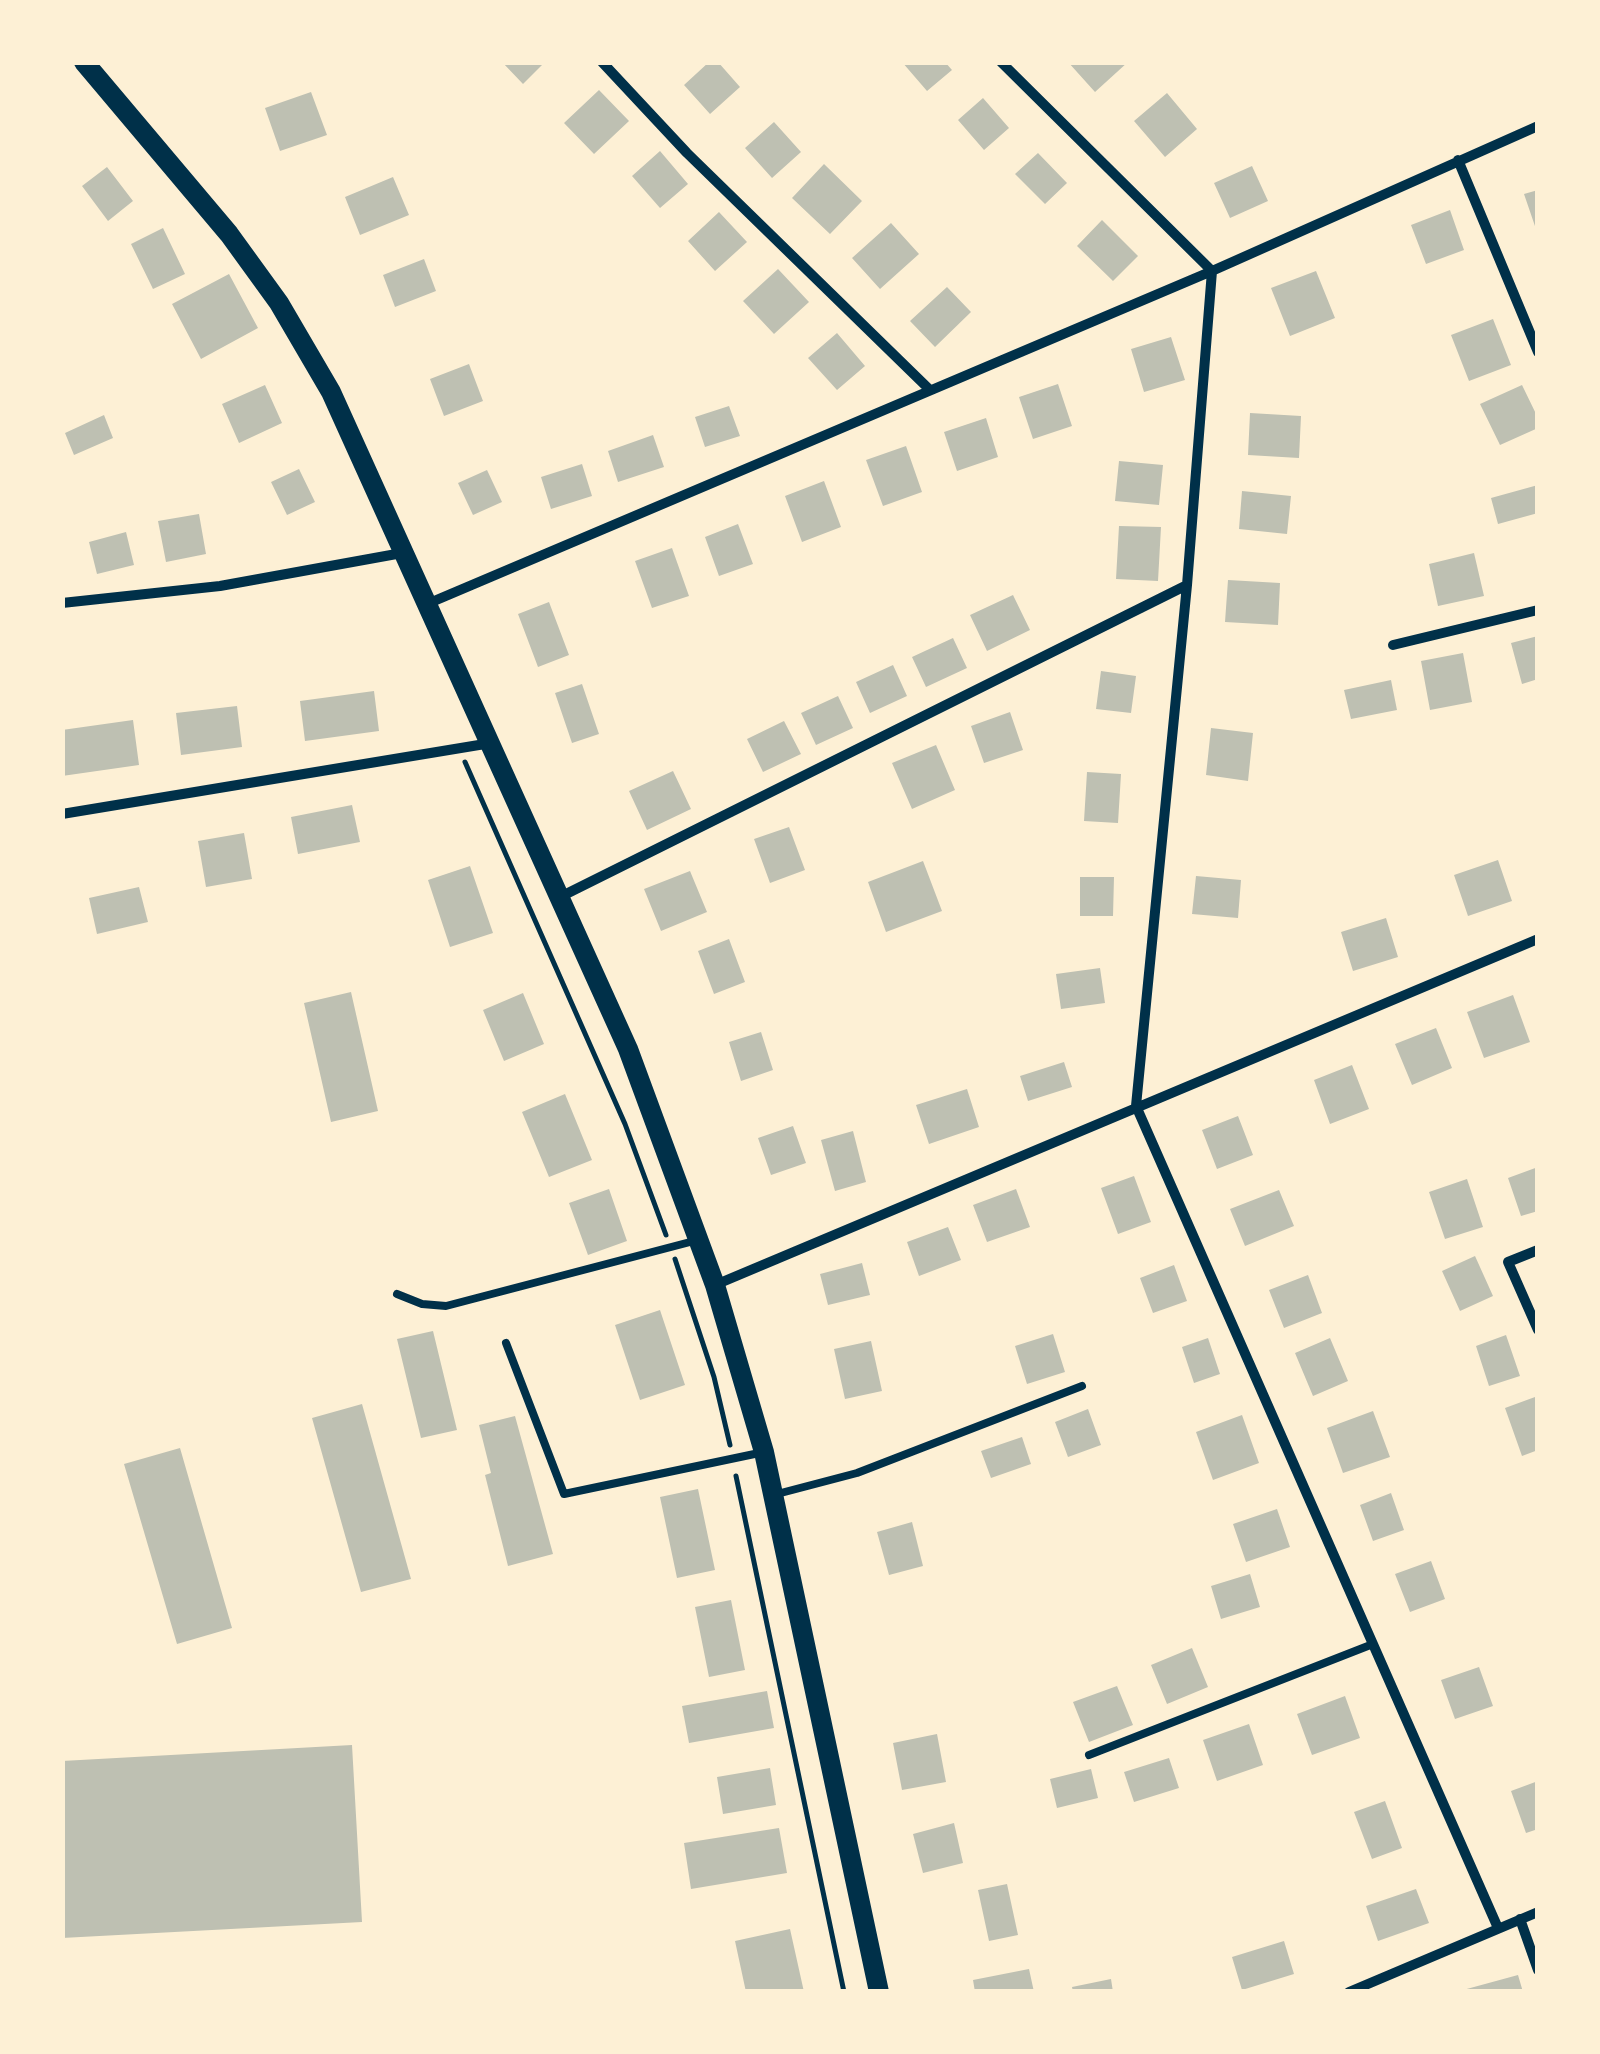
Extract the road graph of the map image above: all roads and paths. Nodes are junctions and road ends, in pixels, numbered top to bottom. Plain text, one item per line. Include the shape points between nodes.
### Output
1 (84, 62) edge
2 (602, 62) edge
3 (1000, 62) edge
4 (1538, 126) edge
5 (1458, 160) junction
6 (1212, 271) junction
7 (1538, 352) edge
8 (930, 390) junction
9 (402, 552) junction
10 (1187, 586) junction
11 (62, 602) edge
12 (426, 604) junction
13 (1538, 610) edge
14 (1393, 645) dead end
15 (491, 742) junction
16 (458, 748) junction
17 (62, 814) edge
18 (560, 897) junction
19 (1538, 939) edge
20 (1136, 1106) junction
21 (698, 1240) junction
22 (671, 1248) junction
23 (1538, 1250) edge
24 (715, 1285) junction
25 (397, 1294) dead end
26 (1538, 1330) edge
27 (506, 1343) dead end
28 (1082, 1386) dead end
29 (764, 1452) junction
30 (732, 1459) junction
31 (773, 1495) junction
32 (1373, 1644) junction
33 (1089, 1755) dead end
34 (1538, 1912) edge
35 (1520, 1919) junction
36 (1498, 1928) junction
37 (1538, 1970) edge
38 (844, 1992) edge
39 (879, 1992) edge
40 (1349, 1992) edge

1 - 9 main road via 279,303 330,392
2 - 8 street
3 - 6 street
4 - 5 street
5 - 6 street
5 - 7 street
6 - 8 street
6 - 10 street
8 - 12 street
9 - 11 street via 220,586
9 - 12 main road
10 - 18 street
10 - 20 street
12 - 15 main road
13 - 14 street
15 - 16 street
15 - 18 main road
16 - 17 street
16 - 22 path via 624,1124
18 - 21 main road via 628,1050
19 - 20 street
20 - 24 street
20 - 32 street
21 - 22 lane
21 - 24 main road
22 - 25 lane via 446,1306
22 - 30 path via 714,1377
23 - 26 street via 1508,1262
24 - 29 main road
27 - 30 lane via 564,1494
28 - 31 lane via 857,1473
29 - 30 lane
29 - 31 main road
30 - 38 path
31 - 39 main road
32 - 33 lane
32 - 36 street
34 - 35 street
35 - 36 street
35 - 37 street
36 - 40 street

